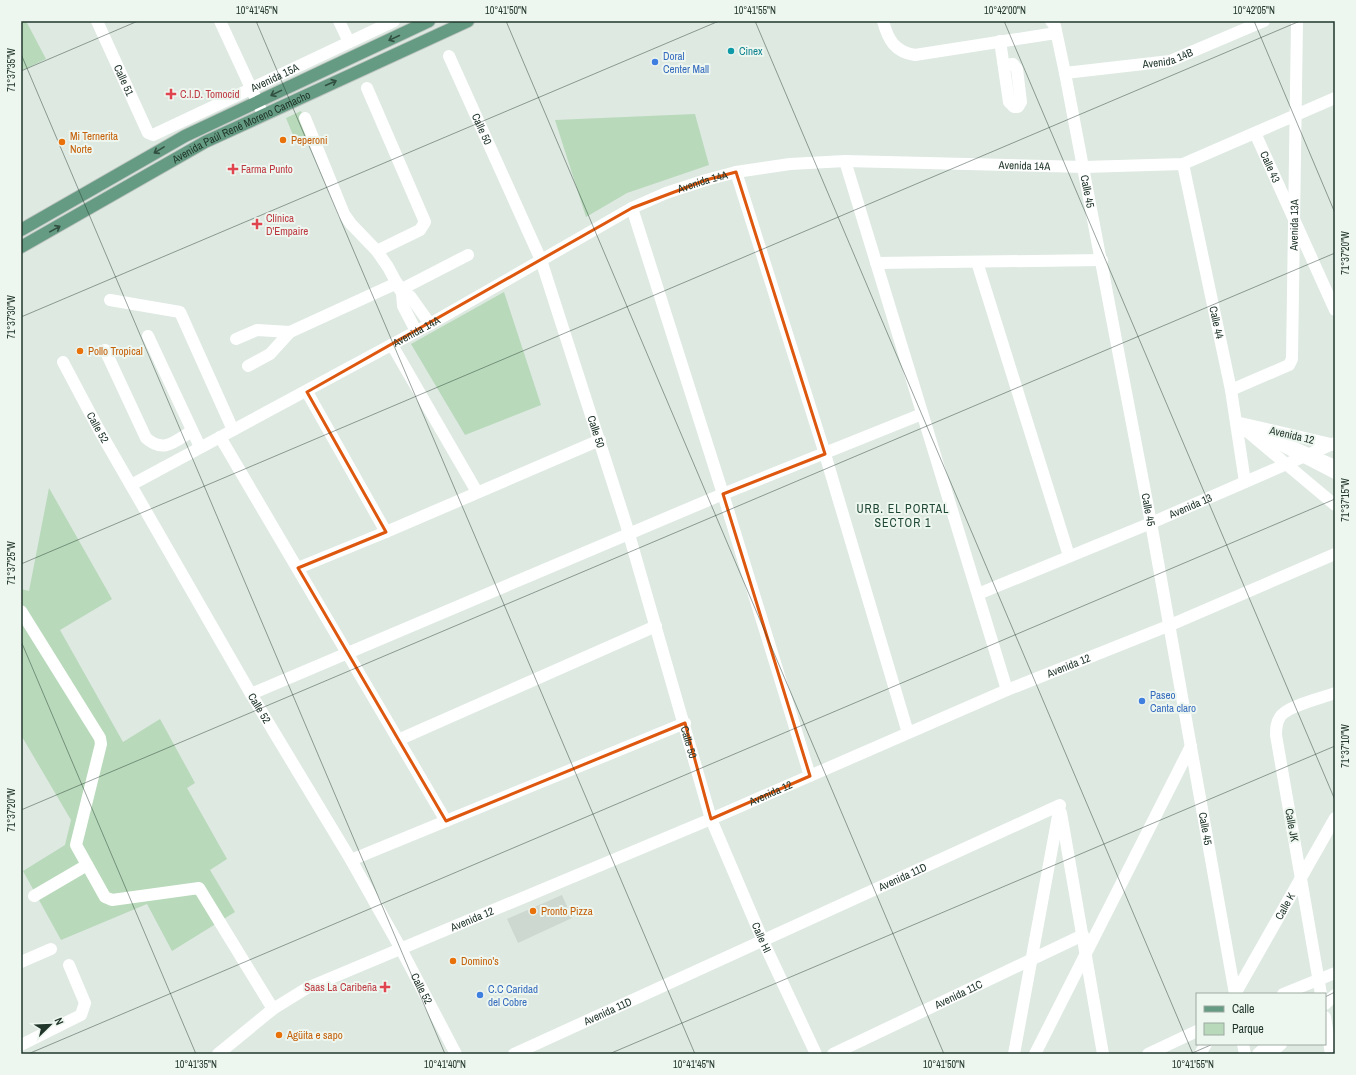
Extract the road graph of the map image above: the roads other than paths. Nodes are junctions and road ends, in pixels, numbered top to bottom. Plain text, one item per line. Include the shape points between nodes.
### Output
1 (97, 21) edge
2 (220, 21) edge
3 (339, 21) edge
4 (394, 21) edge
5 (429, 21) edge
6 (468, 21) edge
7 (883, 21) edge
8 (1264, 21) edge
9 (1297, 21) edge
10 (1055, 25) edge
11 (1000, 41) junction
12 (349, 42) junction
13 (449, 56) dead end
14 (1005, 65) dead end
15 (1065, 73) junction
16 (250, 87) junction
17 (367, 88) dead end
18 (1335, 99) edge
19 (258, 102) junction
20 (263, 114) junction
21 (305, 118) dead end
22 (1255, 133) junction
23 (156, 134) joint
24 (845, 161) junction
25 (1183, 164) junction
26 (1084, 167) junction
27 (736, 172) junction
28 (632, 208) junction
29 (21, 230) edge
30 (21, 248) edge
31 (377, 251) junction
32 (468, 254) dead end
33 (541, 260) junction
34 (1102, 260) junction
35 (977, 262) junction
36 (876, 263) junction
37 (400, 289) junction
38 (110, 300) dead end
39 (1335, 310) edge
40 (430, 324) junction
41 (416, 331) junction
42 (290, 332) junction
43 (148, 336) dead end
44 (236, 339) dead end
45 (392, 345) junction
46 (106, 350) dead end
47 (62, 362) dead end
48 (248, 366) dead end
49 (1231, 390) junction
50 (307, 392) junction
51 (922, 414) junction
52 (1236, 422) junction
53 (233, 430) junction
54 (192, 431) junction
55 (220, 436) junction
56 (600, 440) junction
57 (1335, 444) edge
58 (200, 447) junction
59 (825, 454) junction
60 (1335, 466) edge
61 (1335, 473) edge
62 (1245, 482) junction
63 (131, 486) junction
64 (477, 492) junction
65 (723, 494) junction
66 (1335, 505) edge
67 (1151, 523) junction
68 (386, 532) junction
69 (628, 535) junction
70 (1335, 554) edge
71 (1070, 556) junction
72 (298, 568) junction
73 (978, 594) junction
74 (21, 611) edge
75 (656, 626) junction
76 (1168, 626) junction
77 (346, 652) junction
78 (1007, 690) junction
79 (1335, 693) edge
80 (251, 694) junction
81 (685, 723) junction
82 (908, 733) junction
83 (398, 740) junction
84 (1191, 746) junction
85 (810, 776) junction
86 (1060, 805) junction
87 (1335, 818) edge
88 (711, 820) junction
89 (446, 822) junction
90 (351, 860) junction
91 (86, 865) junction
92 (34, 896) dead end
93 (1084, 935) junction
94 (763, 941) junction
95 (51, 949) dead end
96 (401, 949) junction
97 (21, 962) edge
98 (69, 965) dead end
99 (1335, 973) edge
100 (1319, 979) junction
101 (1335, 979) edge
102 (1235, 993) edge
103 (1236, 993) edge
104 (1285, 993) edge
105 (1320, 993) edge
106 (1321, 993) edge
107 (1335, 995) edge
108 (1326, 1003) edge
109 (273, 1009) junction
110 (1326, 1023) edge
111 (1196, 1031) edge
112 (21, 1045) edge
113 (1205, 1045) edge
114 (1268, 1045) edge
115 (1280, 1045) edge
116 (218, 1054) edge
117 (456, 1054) edge
118 (514, 1054) edge
119 (816, 1054) edge
120 (832, 1054) edge
121 (1014, 1054) edge
122 (1035, 1054) edge
123 (1103, 1054) edge
124 (1148, 1054) edge
125 (1200, 1054) edge
126 (1258, 1054) edge
127 (1270, 1054) edge
128 (1331, 1054) edge

1 - 23 street, Calle 51 via 148,133
2 - 16 street
3 - 12 street
4 - 12 street, Avenida 15A
5 -> 19 main road, Avenida Paúl René Moreno Camacho
20 -> 6 main road, Avenida Paúl René Moreno Camacho
7 - 11 street via 888,37 898,50 906,54 915,55
8 - 15 street, Avenida 14B via 1170,61
9 - 49 street, Avenida 13A via 1292,359 1289,365
10 - 11 street
10 - 15 street, Calle 45
11 - 14 street
12 - 16 street, Avenida 15A
13 - 33 street, Calle 50
15 - 26 street, Calle 45
16 - 19 street
16 - 23 street, Avenida 15A
17 - 31 street via 425,222 420,230
18 - 22 street, Avenida 14A
19 - 20 street
19 -> 29 main road, Avenida Paúl René Moreno Camacho via 185,136
30 -> 20 main road, Avenida Paúl René Moreno Camacho via 188,151
21 - 31 street via 344,214
22 - 25 street, Avenida 14A
22 - 39 street, Calle 43
24 - 26 street, Avenida 14A
24 - 27 street, Avenida 14A via 790,164
24 - 36 street
25 - 26 street, Avenida 14A
25 - 49 street, Calle 44
26 - 34 street, Calle 45
27 - 28 street, Avenida 14A via 679,188
27 - 59 street
28 - 33 street, Avenida 14A
28 - 65 street
31 - 37 street
32 - 37 street
33 - 40 street, Avenida 14A
33 - 56 street, Calle 50
34 - 35 street
34 - 67 street, Calle 45
35 - 36 street
35 - 71 street
36 - 51 street
37 - 40 street via 410,296
37 - 41 street via 403,306
37 - 42 street
38 - 53 street via 180,312
40 - 41 street, Avenida 14A
41 - 45 street, Avenida 14A
42 - 44 street via 257,330
42 - 48 street via 270,354
43 - 54 street
45 - 50 street, Avenida 14A
45 - 64 street
46 - 54 street via 146,438 155,446 164,446
47 - 63 street, Calle 52
49 - 52 street, Calle 44
50 - 53 street, Avenida 14A
50 - 68 street
51 - 59 street
51 - 73 street
52 - 57 street, Avenida 12
52 - 60 street
52 - 61 street
52 - 62 street, Calle 44
52 - 66 street, Avenida 12
53 - 55 street, Avenida 14A
54 - 58 street
55 - 58 street, Avenida 14A
55 - 72 street
56 - 64 street
56 - 69 street, Calle 50
57 - 62 street, Avenida 13
58 - 63 street, Avenida 14A
59 - 65 street
59 - 82 street
62 - 67 street, Avenida 13
63 - 80 street, Calle 52
64 - 68 street
65 - 69 street
65 - 85 street
67 - 71 street, Avenida 13
67 - 76 street, Calle 45
68 - 72 street
69 - 75 street, Calle 50
69 - 77 street
70 - 76 street, Avenida 12
71 - 73 street, Avenida 13
72 - 77 street
73 - 78 street
74 - 91 street via 100,738 101,744 76,842
75 - 81 street, Calle 50
75 - 83 street
76 - 78 street, Avenida 12
76 - 84 street, Calle 45
77 - 80 street
77 - 83 street
78 - 82 street, Avenida 12
79 - 100 street, Calle JK via 1288,710 1280,715 1276,724
80 - 90 street, Calle 52
81 - 88 street, Calle 50
81 - 89 street
82 - 85 street, Avenida 12
83 - 89 street
84 - 102 street, Calle 45
84 - 122 street
85 - 88 street, Avenida 12
86 - 93 street
86 - 94 street, Avenida 11D
86 - 121 street
87 - 103 street, Calle K
88 - 94 street, Calle HI
88 - 96 street, Avenida 12
89 - 90 street
90 - 96 street, Calle 52
91 - 92 street
91 - 109 street via 108,899 200,888
93 - 120 street, Avenida 11C
93 - 123 street
94 - 118 street, Avenida 11D
94 - 119 street, Calle HI
95 - 97 street
96 - 109 street, Avenida 12 via 307,988
96 - 117 street, Calle 52
98 - 112 street via 85,1003 81,1015
99 - 100 street
100 - 104 street
100 - 105 street, Calle JK
101 - 106 street
107 - 108 street
109 - 116 street, Avenida 12
110 - 128 street
111 - 124 street
113 - 125 street
114 - 126 street
115 - 127 street

